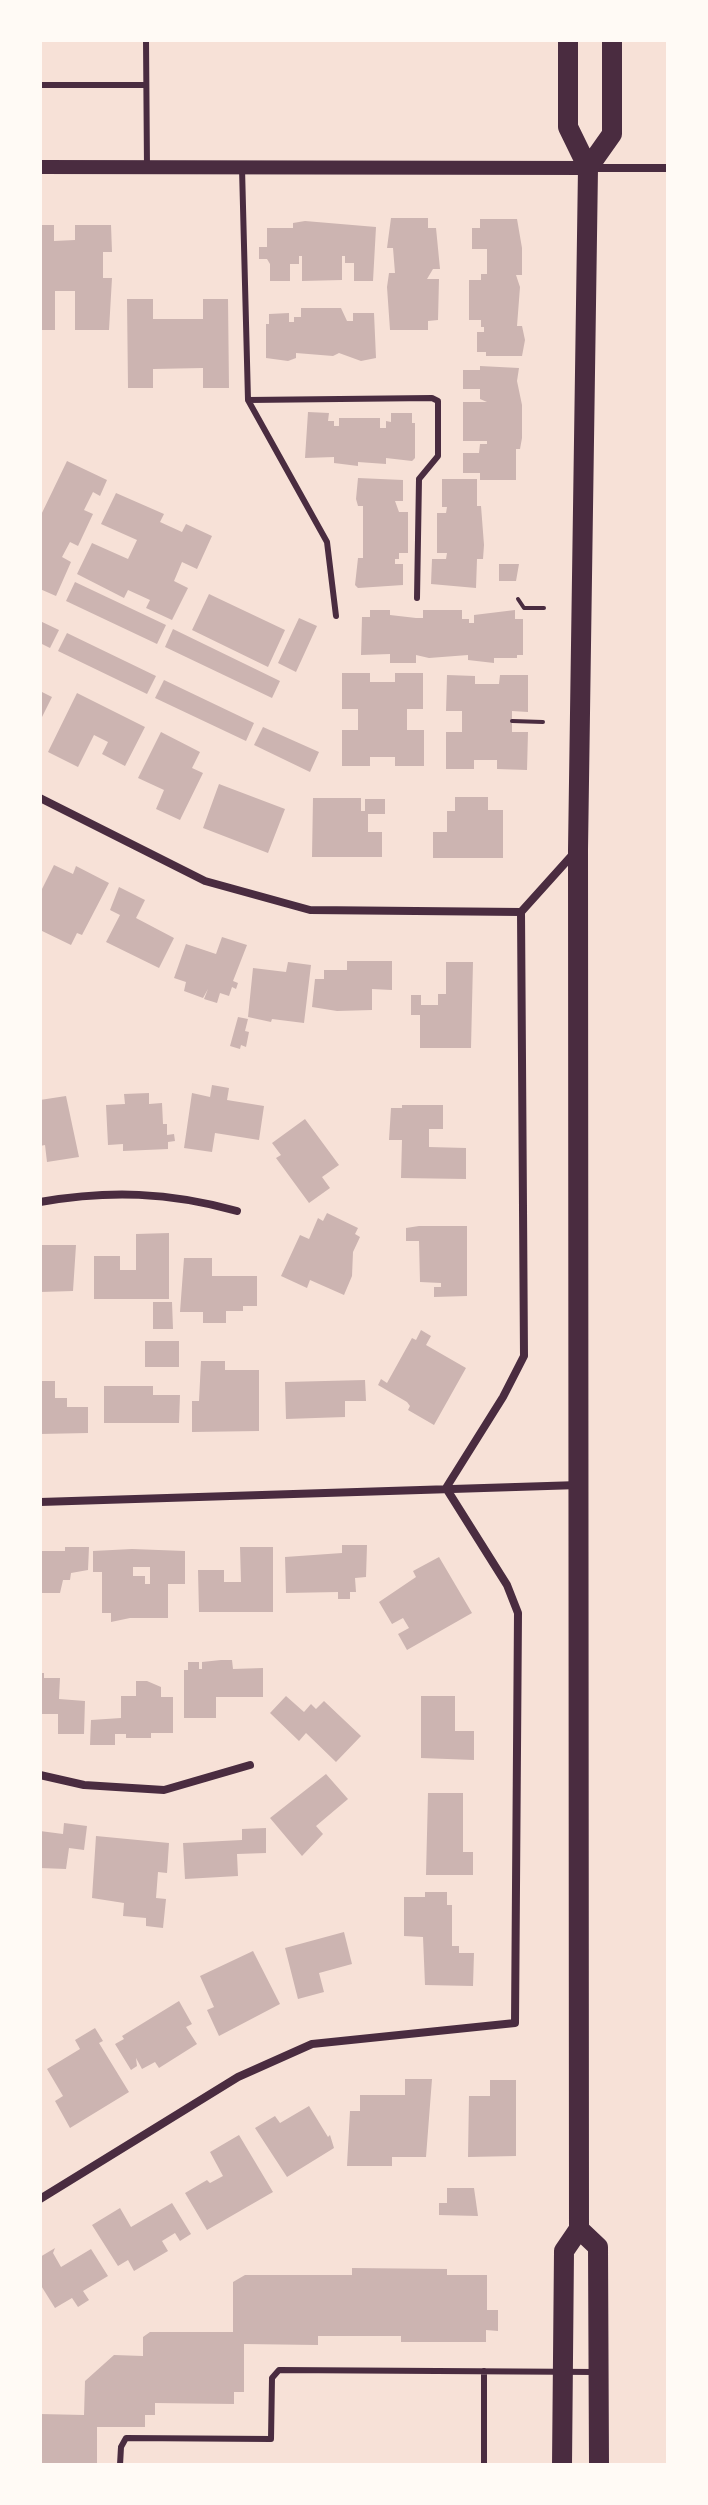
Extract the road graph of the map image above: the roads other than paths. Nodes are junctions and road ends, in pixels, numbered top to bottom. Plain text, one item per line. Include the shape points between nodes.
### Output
1 (146, 40) edge
2 (568, 40) edge
3 (612, 40) edge
4 (40, 85) edge
5 (146, 85) junction
6 (40, 167) edge
7 (147, 168) junction
8 (242, 168) junction
9 (588, 168) junction
10 (668, 168) edge
11 (248, 400) junction
12 (417, 598) dead end
13 (336, 616) dead end
14 (40, 798) edge
15 (578, 849) junction
16 (521, 912) junction
17 (40, 1202) edge
18 (237, 1211) dead end
19 (580, 1485) junction
20 (446, 1488) junction
21 (40, 1502) edge
22 (250, 1765) dead end
23 (40, 1775) edge
24 (40, 2199) edge
25 (579, 2229) junction
26 (484, 2371) junction
27 (563, 2372) junction
28 (598, 2372) junction
29 (120, 2465) edge
30 (484, 2465) edge
31 (562, 2465) edge
32 (599, 2465) edge

1 - 5 lane
2 - 9 main road via 568,127
3 - 9 main road via 612,134
4 - 5 lane
5 - 7 lane
6 - 7 street
7 - 8 street
8 - 9 street
8 - 11 lane
9 - 10 street
9 - 15 main road
11 - 12 lane via 438,401 438,456 419,479
11 - 13 lane via 327,542
14 - 16 street via 205,881 310,910
15 - 16 street
15 - 19 main road
16 - 20 street via 524,1356
17 - 18 street via 85,1194 185,1197
19 - 20 street
19 - 25 main road
20 - 21 street
20 - 24 street via 507,1585 518,1613 515,2023 312,2044 238,2077
22 - 23 street via 164,1790 84,1785
25 - 27 main road via 564,2251
25 - 28 main road via 598,2247
26 - 27 lane
26 - 29 lane via 279,2370 272,2378 271,2439 126,2438
26 - 30 lane
27 - 28 lane
27 - 31 main road
28 - 32 main road

